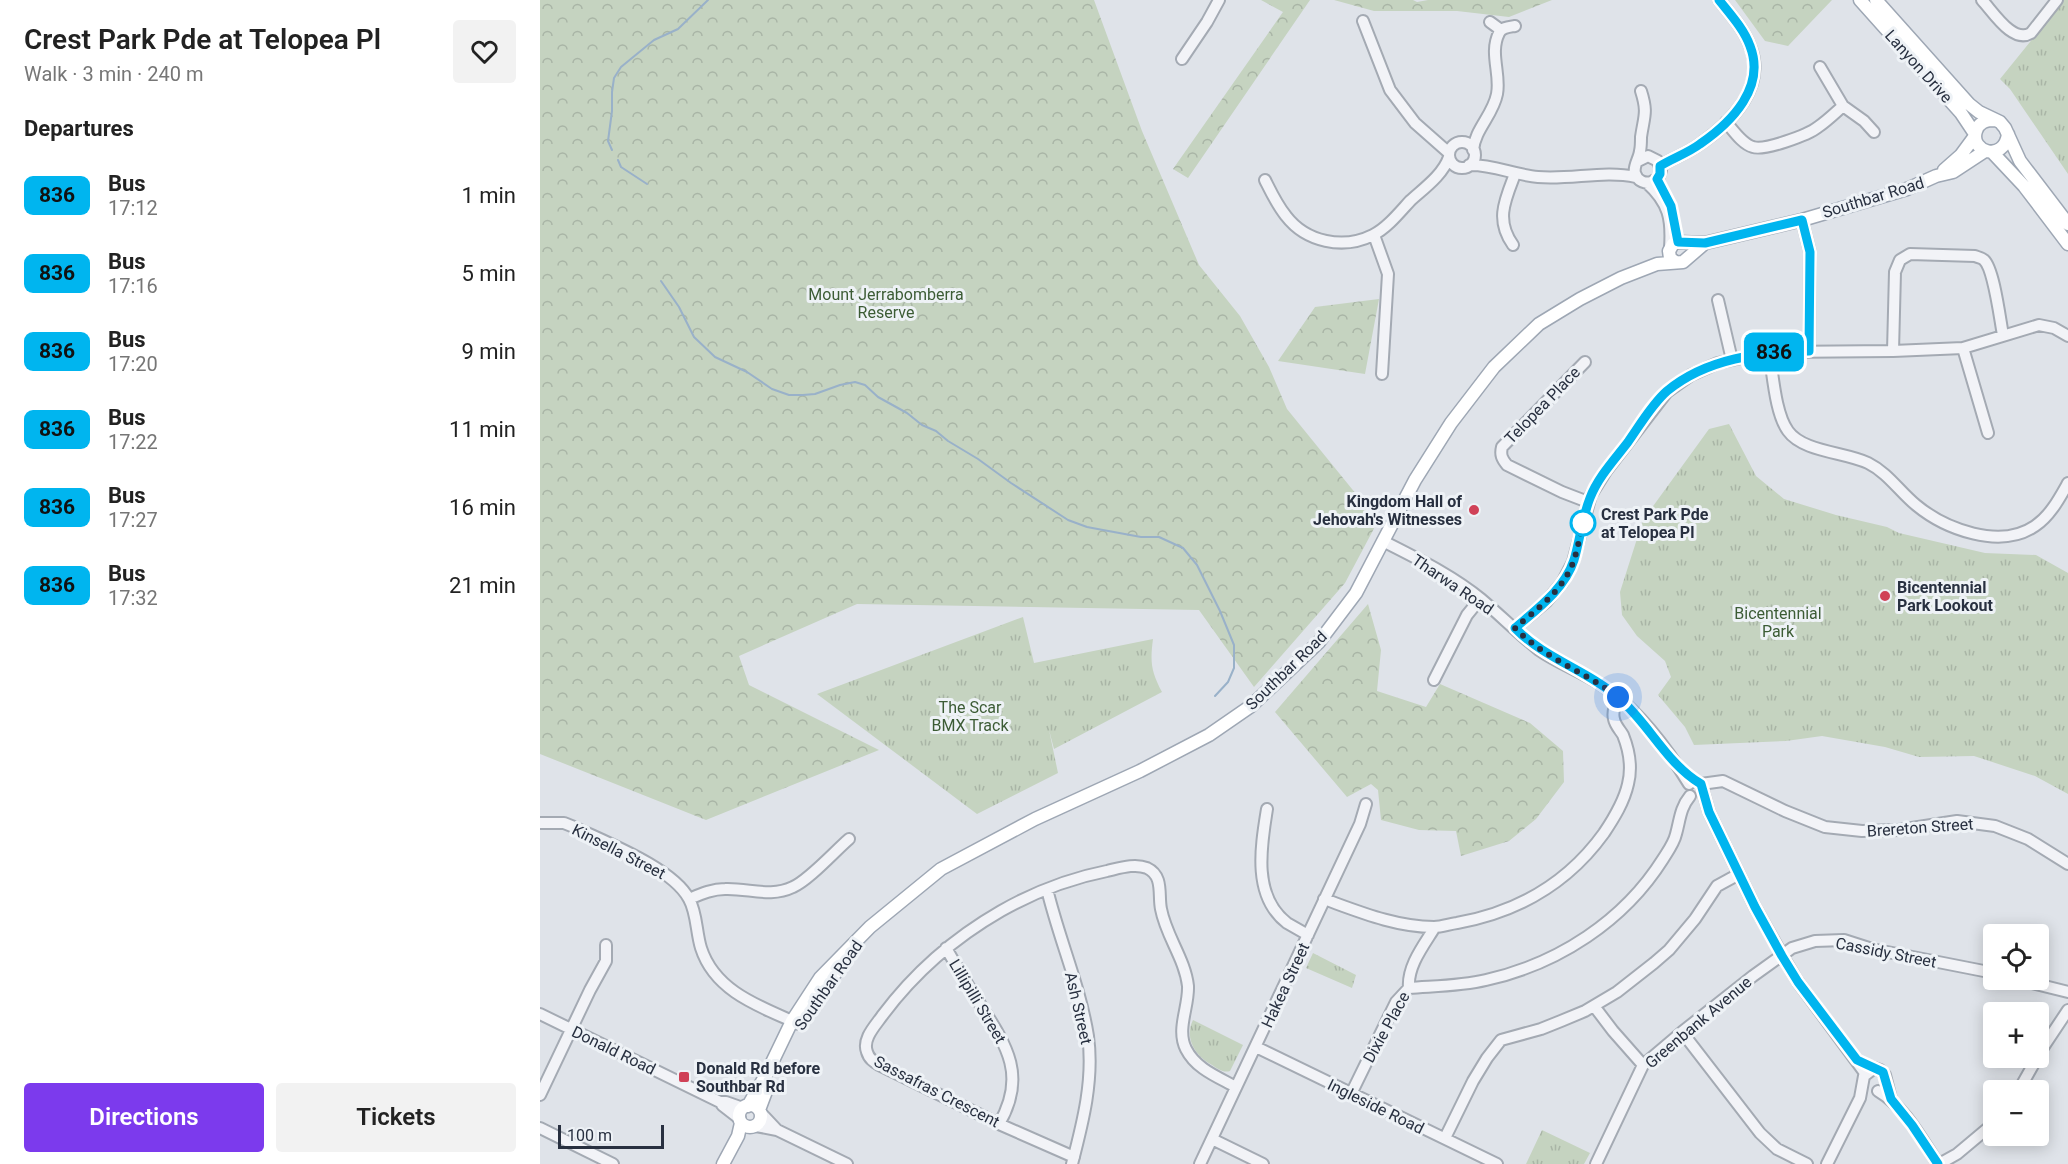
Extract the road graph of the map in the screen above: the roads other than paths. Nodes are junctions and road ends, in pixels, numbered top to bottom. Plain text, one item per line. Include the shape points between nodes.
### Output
1 (1219, 0) edge
2 (1719, 0) edge
3 (1860, 0) edge
4 (1876, 0) edge
5 (1982, 0) edge
6 (2057, 0) edge
7 (1363, 21) dead end
8 (1490, 22) dead end
9 (1515, 26) dead end
10 (1501, 30) junction
11 (1182, 59) dead end
12 (1820, 67) dead end
13 (1641, 92) dead end
14 (1844, 106) junction
15 (1995, 120) junction
16 (1726, 122) junction
17 (1479, 130) junction
18 (1874, 132) dead end
19 (2008, 134) junction
20 (1975, 135) junction
21 (1435, 139) junction
22 (1460, 143) junction
23 (1988, 151) junction
24 (1449, 155) junction
25 (1469, 159) junction
26 (1639, 162) junction
27 (1662, 163) junction
28 (1515, 174) junction
29 (1437, 176) junction
30 (1936, 176) junction
31 (1265, 180) dead end
32 (1652, 181) junction
33 (1802, 220) junction
34 (2068, 224) edge
35 (1374, 235) junction
36 (2068, 244) edge
37 (1513, 245) dead end
38 (1677, 251) junction
39 (1718, 300) dead end
40 (2003, 335) junction
41 (2068, 336) edge
42 (1963, 348) junction
43 (1809, 351) junction
44 (1893, 351) junction
45 (1769, 352) junction
46 (1732, 360) junction
47 (1585, 362) dead end
48 (1382, 374) dead end
49 (1988, 434) dead end
50 (2068, 483) edge
51 (1588, 502) junction
52 (1383, 540) junction
53 (1480, 599) junction
54 (1515, 628) junction
55 (1434, 680) dead end
56 (1618, 697) junction
57 (1696, 790) junction
58 (1366, 804) dead end
59 (1268, 808) dead end
60 (540, 823) edge
61 (849, 838) dead end
62 (2068, 864) edge
63 (1739, 874) junction
64 (1047, 889) junction
65 (689, 898) junction
66 (1324, 899) junction
67 (1435, 927) junction
68 (1308, 935) junction
69 (606, 945) dead end
70 (946, 948) junction
71 (1782, 956) junction
72 (1983, 971) edge
73 (2049, 987) edge
74 (1409, 988) junction
75 (2068, 992) edge
76 (1594, 1006) junction
77 (2068, 1010) edge
78 (540, 1014) edge
79 (795, 1022) junction
80 (572, 1029) junction
81 (1682, 1032) junction
82 (2049, 1039) edge
83 (1256, 1047) junction
84 (1643, 1065) junction
85 (1870, 1081) junction
86 (1886, 1082) junction
87 (1236, 1086) junction
88 (1351, 1094) junction
89 (540, 1095) edge
90 (1891, 1099) junction
91 (749, 1113) junction
92 (999, 1124) junction
93 (755, 1126) junction
94 (540, 1128) edge
95 (777, 1130) junction
96 (1983, 1133) edge
97 (1445, 1138) junction
98 (1212, 1139) junction
99 (1073, 1161) edge
100 (613, 1164) edge
101 (723, 1164) edge
102 (732, 1164) edge
103 (846, 1164) edge
104 (1200, 1164) edge
105 (1263, 1164) edge
106 (1497, 1164) edge
107 (1596, 1164) edge
108 (1806, 1164) edge
109 (1827, 1164) edge
110 (1939, 1164) edge

1 - 11 street
2 - 16 street via 1747,39 1755,65 1746,98
3 - 20 main road, Lanyon Drive via 1961,113
4 - 15 main road, Lanyon Drive via 1970,104
5 - 6 street via 2012,34 2026,37
7 - 21 street via 1390,90 1414,123
8 - 10 street
9 - 10 street
10 - 17 street via 1495,53 1497,98
12 - 14 street
13 - 26 street via 1646,111
14 - 16 street via 1810,132 1763,148 1747,145
14 - 18 street
15 - 19 main road
15 - 20 main road via 1982,122
16 - 27 street via 1686,153
17 - 22 street
17 - 25 street
19 - 23 main road via 2003,147
19 - 34 main road via 2020,161
20 - 23 main road via 1980,147
20 - 30 main road, Southbar Road via 1961,155
21 - 22 street
21 - 24 street
22 - 24 street
22 - 25 street
23 - 30 main road, Southbar Road via 1953,172
23 - 36 main road via 2024,186
24 - 25 street via 1453,164
24 - 29 street
25 - 28 street
25 - 29 street
26 - 27 street via 1652,157
26 - 28 street via 1622,174 1558,178
26 - 32 street via 1639,180
27 - 32 street via 1660,174
28 - 37 street via 1502,208 1506,235
29 - 35 street
30 - 33 main road, Southbar Road via 1907,189
31 - 35 street via 1286,216 1312,237 1345,242
32 - 38 street via 1671,206
33 - 38 main road, Southbar Road
33 - 43 street via 1810,252
35 - 48 street via 1388,274
38 - 52 main road, Southbar Road via 1539,324 1494,367 1451,423
39 - 46 street
40 - 41 street via 2039,325
40 - 42 street
40 - 44 street via 1993,284 1983,259 1910,254 1900,260 1895,272
42 - 44 street
42 - 49 street
43 - 44 street
43 - 45 street
45 - 46 street
45 - 50 street via 1779,410 1789,433 1809,446 1870,464 1917,505 1944,522 1984,535 2016,535 2044,519
46 - 51 street via 1691,375 1666,392 1606,471
47 - 51 street, Telopea Place via 1500,452 1507,465
51 - 54 street via 1573,562 1562,583
52 - 53 street, Tharwa Road
52 - 79 main road, Southbar Road via 1356,593 1319,642 1251,706 1213,733 941,869 870,927
53 - 54 street, Tharwa Road
53 - 55 street via 1467,615
54 - 56 street, Tharwa Road via 1544,653
56 - 57 street, Tharwa Road via 1640,718
56 - 67 street via 1614,719 1629,753 1629,783 1621,804 1588,854 1559,880 1526,901 1480,918
57 - 62 street, Brereton Street via 1723,781 1825,827 1862,831 1957,821 1989,825 2028,839
57 - 63 street
57 - 74 street via 1682,808 1676,836 1659,866 1633,899 1595,932 1545,961 1514,973 1451,986
58 - 66 street, Hakea Street
59 - 68 street via 1261,843 1262,881 1272,905 1286,922
60 - 65 street, Kinsella Street via 564,823 645,862 672,878
61 - 65 street via 794,887 769,894 717,890
63 - 71 street
63 - 76 street via 1717,886 1681,936 1654,963
64 - 70 street, Sassafras Crescent via 1002,911
64 - 87 street, Sassafras Crescent via 1129,866 1152,871 1159,882 1161,908 1186,977 1183,1042 1200,1066
64 - 99 street, Ash Street via 1088,1037 1088,1098
65 - 79 street, Kinsella Street via 711,968 728,987 752,1003
66 - 67 street via 1381,920
66 - 68 street, Hakea Street
67 - 74 street, Dixie Place via 1408,977
68 - 83 street, Hakea Street
69 - 80 street via 606,961
70 - 92 street, Lillipilli Street via 1011,1059 1012,1094
70 - 92 street, Sassafras Crescent via 891,1003 869,1035 867,1053 879,1065
71 - 72 street, Cassidy Street via 1804,943 1844,940
71 - 81 street, Greenbank Avenue
71 - 85 street
73 - 75 street
74 - 88 street, Dixie Place via 1396,1002
76 - 84 street
76 - 97 street via 1541,1029 1501,1040 1473,1081
77 - 82 street
78 - 80 street, Donald Road
79 - 91 main road, Southbar Road via 763,1095
80 - 89 street
80 - 91 street, Donald Road
81 - 84 street, Greenbank Avenue
81 - 108 street via 1760,1132 1778,1149
83 - 87 street, Hakea Street
83 - 88 street, Ingleside Road
84 - 107 street, Greenbank Avenue
85 - 86 street via 1883,1088
85 - 86 street via 1883,1072
85 - 90 street
85 - 109 street
86 - 90 street
87 - 98 street, Hakea Street
88 - 97 street, Ingleside Road
90 - 110 street
91 - 93 main road via 747,1127
91 - 95 street
91 - 101 main road, Southbar Road
92 - 99 street, Sassafras Crescent
93 - 95 street
93 - 102 main road
94 - 100 street
95 - 103 street
96 - 110 street
97 - 106 street, Ingleside Road
98 - 104 street, Hakea Street
98 - 105 street

